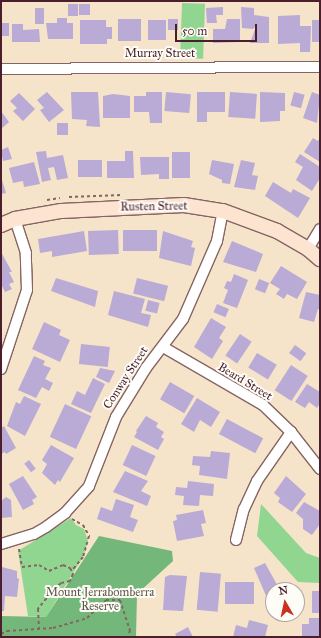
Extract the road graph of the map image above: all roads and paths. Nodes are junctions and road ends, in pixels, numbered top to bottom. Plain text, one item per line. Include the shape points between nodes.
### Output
1 (320, 67) edge
2 (1, 69) edge
3 (223, 212) junction
4 (15, 219) junction
5 (1, 225) edge
6 (320, 228) edge
7 (308, 248) junction
8 (320, 259) edge
9 (163, 347) junction
10 (1, 369) edge
11 (291, 432) junction
12 (320, 469) edge
13 (65, 513) junction
14 (17, 540) junction
15 (236, 540) dead end
16 (1, 544) edge
17 (72, 570) junction
18 (39, 629) junction
19 (1, 634) edge
20 (128, 637) edge

1 - 2 street, Murray Street
3 - 4 street, Rusten Street via 184,205 138,206 61,211
3 - 7 street, Rusten Street via 277,231
3 - 9 street, Conway Street via 217,241 202,279 184,319
4 - 5 street, Rusten Street
4 - 10 street via 27,259 28,290
6 - 7 street
7 - 8 street, Rusten Street
9 - 11 street, Beard Street via 222,384 263,405
9 - 13 street, Conway Street via 143,373 116,417 89,486
11 - 12 street, Beard Street
11 - 15 street via 257,481 244,509
13 - 14 street, Conway Street via 46,527
13 - 17 path via 76,523 83,525 89,536 82,557
14 - 16 street, Conway Street
14 - 17 path via 22,566 39,565 49,571 64,565
17 - 18 path via 70,582 61,583 38,609
18 - 19 path via 7,631
18 - 20 path via 53,628 87,618 106,600 120,600 130,630

